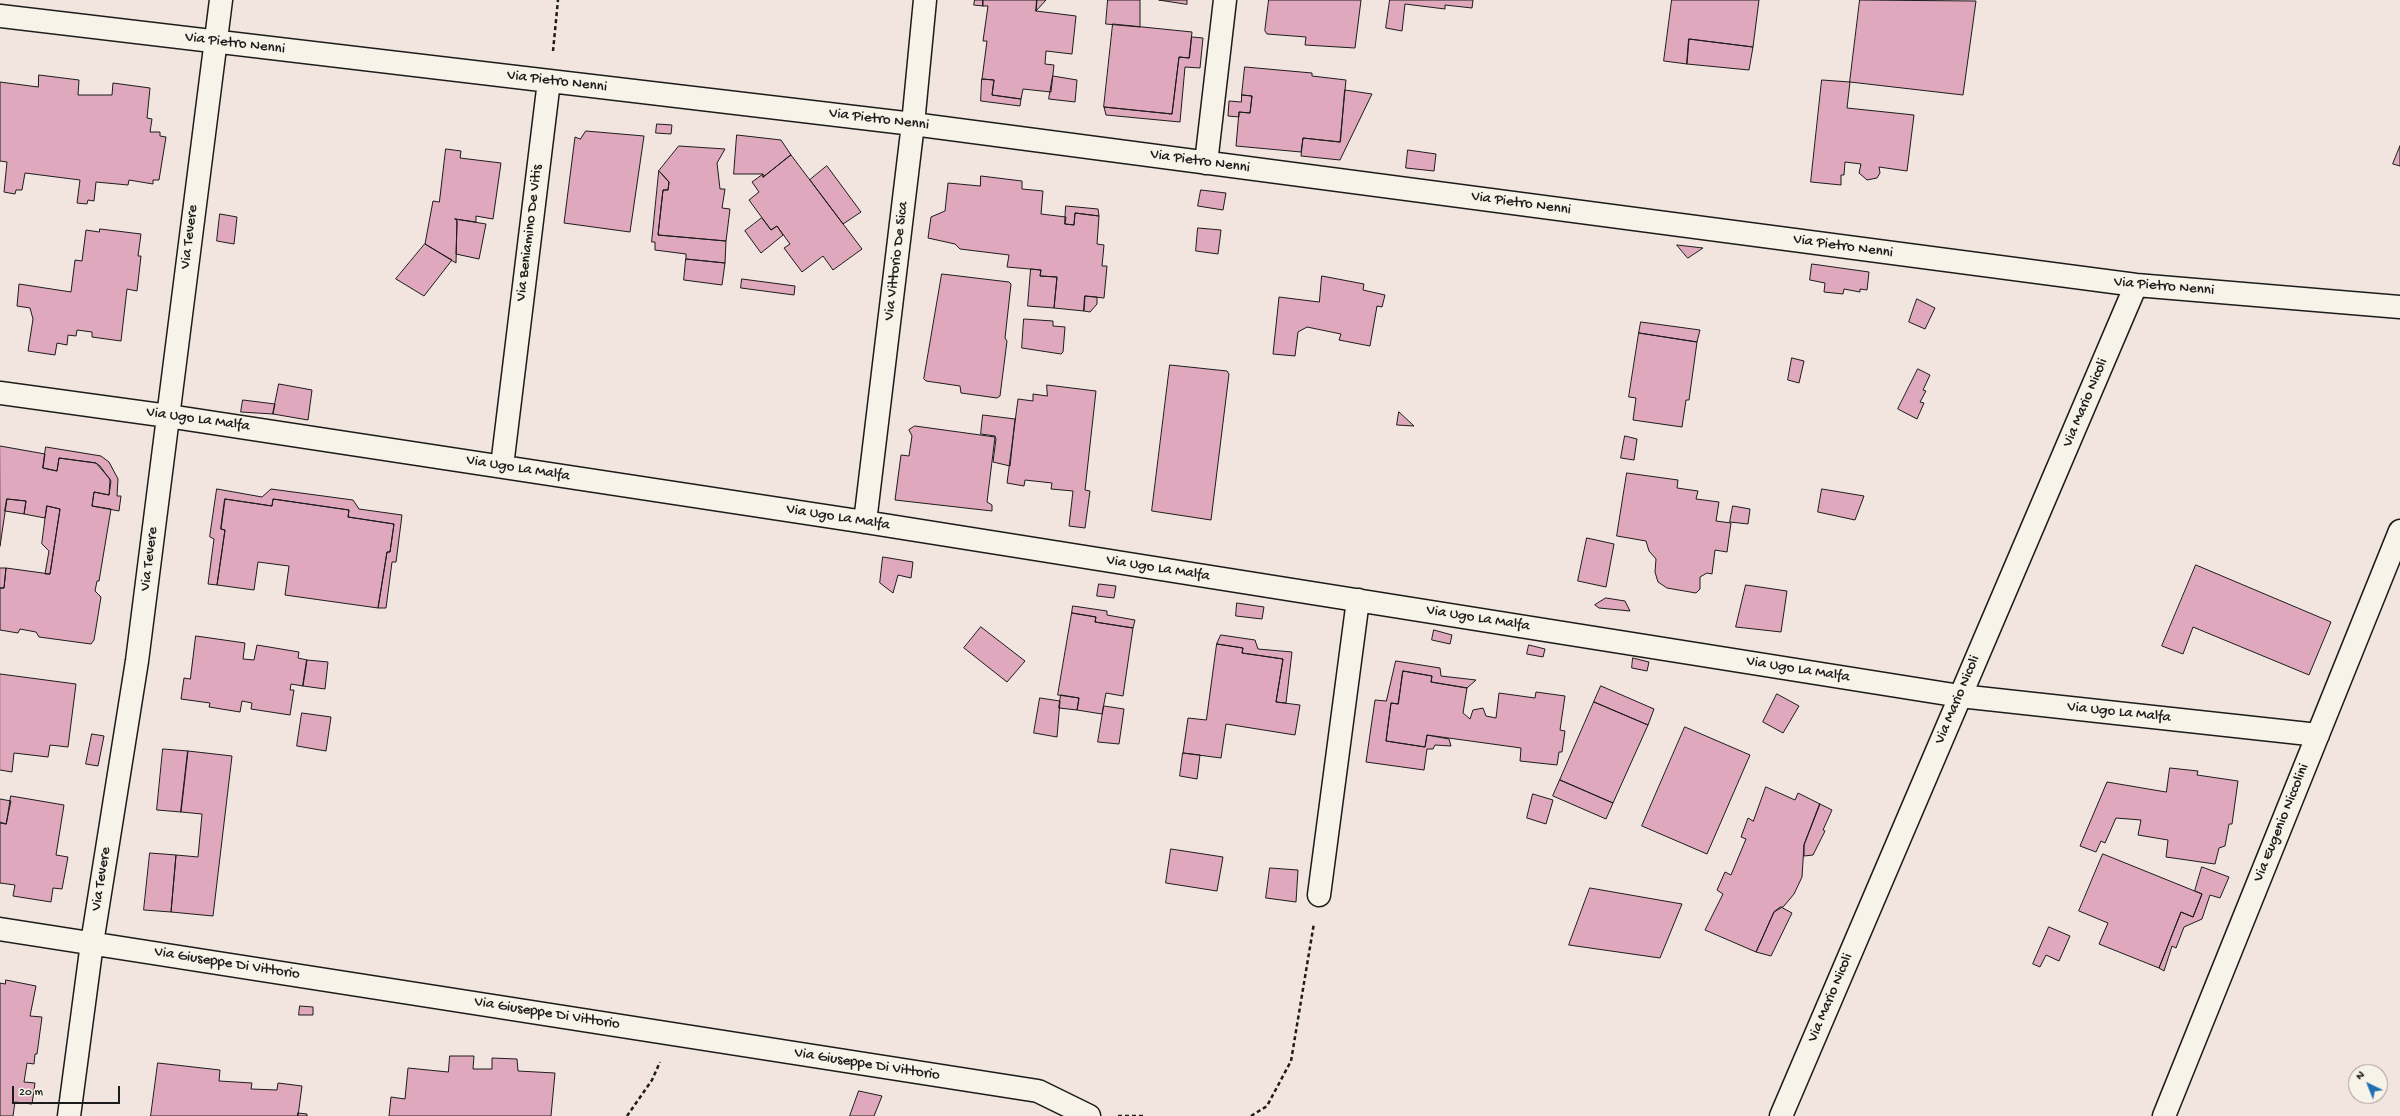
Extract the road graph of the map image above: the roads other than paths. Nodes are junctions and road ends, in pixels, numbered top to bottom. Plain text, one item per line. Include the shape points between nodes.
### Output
1 (220, 0) edge
2 (925, 0) edge
3 (1225, 0) edge
4 (0, 16) edge
5 (215, 42) junction
6 (549, 81) junction
7 (913, 124) junction
8 (1206, 163) junction
9 (2136, 285) junction
10 (2400, 307) edge
11 (0, 393) edge
12 (168, 416) junction
13 (502, 466) junction
14 (865, 522) junction
15 (2400, 531) edge
16 (1358, 600) junction
17 (1960, 696) junction
18 (2318, 735) junction
19 (1319, 895) road end
20 (0, 929) edge
21 (92, 942) junction
22 (69, 1116) edge
23 (1089, 1116) edge
24 (1781, 1116) edge
25 (2164, 1116) edge

1 - 5 street, Via Tevere
2 - 7 street, Via Vittorio De Sica
3 - 8 street
4 - 5 street, Via Pietro Nenni
5 - 6 street, Via Pietro Nenni
5 - 12 street, Via Tevere
6 - 7 street, Via Pietro Nenni
6 - 13 street, Via Beniamino De Vitis
7 - 8 street, Via Pietro Nenni
7 - 14 street, Via Vittorio De Sica
8 - 9 street, Via Pietro Nenni
9 - 10 street, Via Pietro Nenni
9 - 17 street, Via Mario Nicoli
11 - 12 street, Via Ugo La Malfa
12 - 13 street, Via Ugo La Malfa
12 - 21 street, Via Tevere via 137,660
13 - 14 street, Via Ugo La Malfa
14 - 16 street, Via Ugo La Malfa
15 - 18 street, Via Eugenio Niccolini
16 - 17 street, Via Ugo La Malfa
16 - 19 street
17 - 18 street, Via Ugo La Malfa
17 - 24 street, Via Mario Nicoli
18 - 25 street, Via Eugenio Niccolini
20 - 21 street, Via Giuseppe Di Vittorio
21 - 22 street, Via Tevere
21 - 23 street, Via Giuseppe Di Vittorio via 1038,1092

